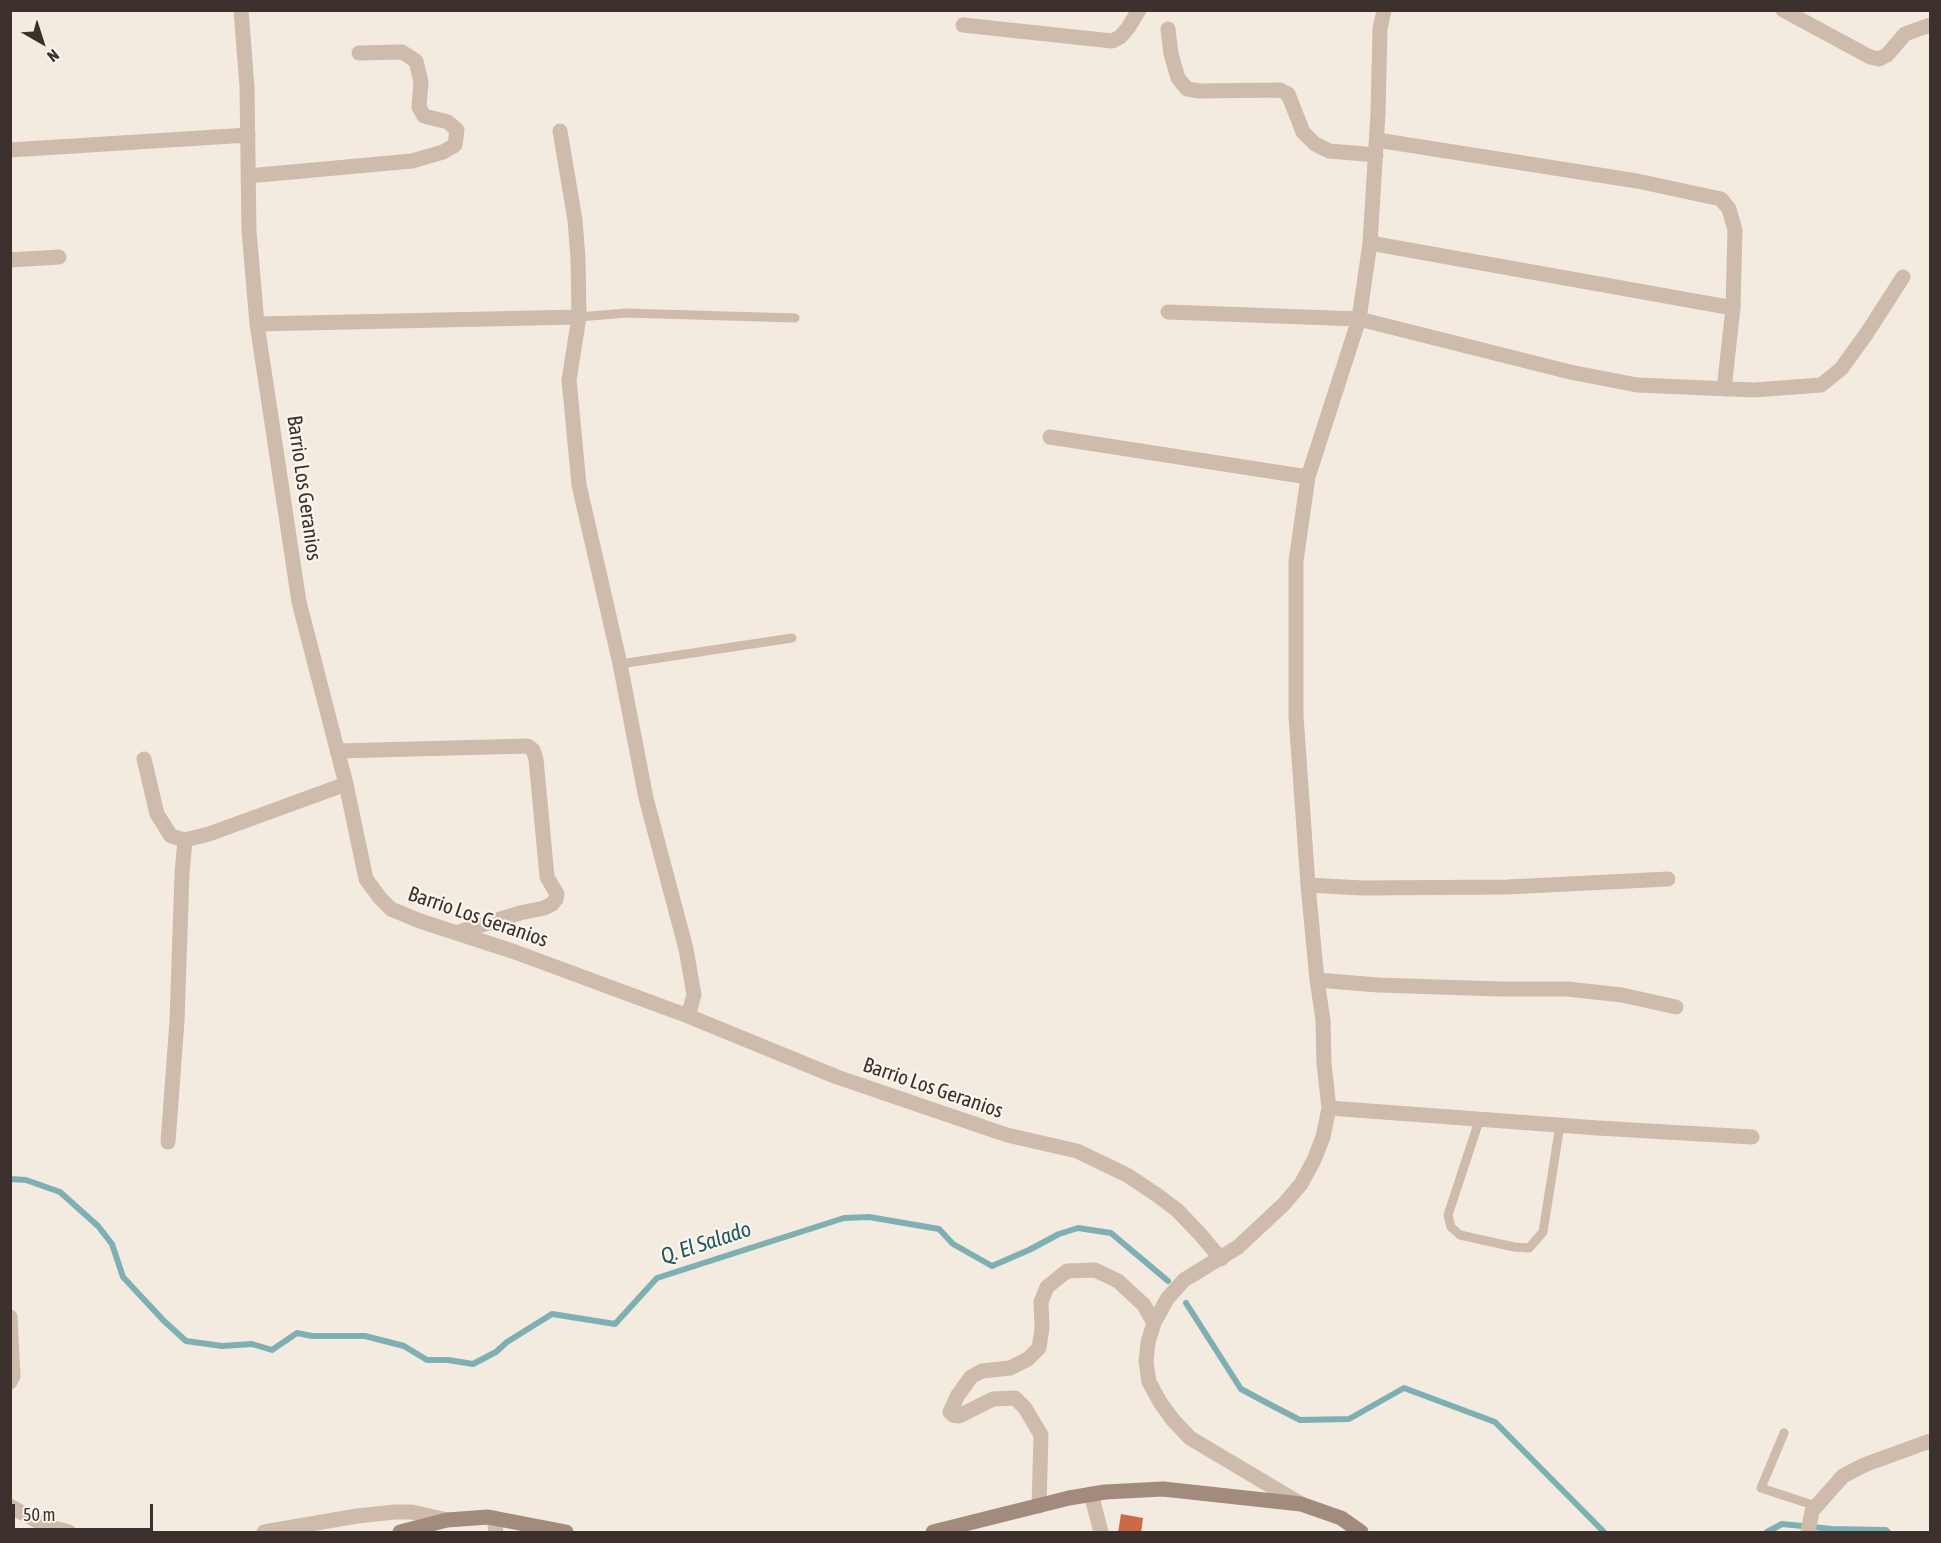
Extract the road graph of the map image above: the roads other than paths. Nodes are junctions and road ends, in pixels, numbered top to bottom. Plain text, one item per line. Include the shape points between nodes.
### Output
1 (241, 10) edge
2 (1139, 10) edge
3 (1384, 10) edge
4 (1783, 10) edge
5 (963, 25) dead end
6 (1930, 25) edge
7 (1168, 29) dead end
8 (359, 53) dead end
9 (560, 131) dead end
10 (248, 135) junction
11 (1376, 148) junction
12 (10, 150) edge
13 (249, 176) junction
14 (1370, 243) junction
15 (59, 257) dead end
16 (10, 260) edge
17 (1903, 277) dead end
18 (1733, 308) junction
19 (1168, 312) dead end
20 (579, 317) junction
21 (795, 318) dead end
22 (1359, 319) junction
23 (257, 324) junction
24 (1724, 389) junction
25 (1050, 437) dead end
26 (1308, 477) junction
27 (792, 638) dead end
28 (620, 664) junction
29 (337, 751) junction
30 (144, 759) dead end
31 (346, 784) junction
32 (185, 840) junction
33 (1668, 879) dead end
34 (1308, 885) junction
35 (456, 933) junction
36 (1317, 980) junction
37 (1676, 1007) dead end
38 (688, 1017) junction
39 (1329, 1108) junction
40 (1480, 1118) junction
41 (1560, 1125) junction
42 (1752, 1137) dead end
43 (168, 1142) dead end
44 (1221, 1259) junction
45 (10, 1317) edge
46 (1154, 1323) junction
47 (10, 1382) edge
48 (1784, 1433) dead end
49 (1930, 1441) edge
50 (1091, 1494) junction
51 (1301, 1504) junction
52 (10, 1506) edge
53 (1039, 1506) junction
54 (1814, 1508) junction
55 (447, 1520) junction
56 (495, 1526) edge
57 (69, 1533) edge
58 (264, 1533) edge
59 (400, 1533) edge
60 (566, 1533) edge
61 (933, 1533) edge
62 (1101, 1533) edge
63 (1361, 1533) edge
64 (1808, 1533) edge

1 - 10 street, Barrio Los Geranios
2 - 5 street via 1120,38 1112,41
3 - 11 street
4 - 6 street via 1879,59 1905,34
7 - 11 street via 1178,78 1187,89 1280,90 1288,94 1303,132 1315,144 1329,151
8 - 13 street via 402,52 416,61 421,82 418,107 424,116 448,122 457,130 455,145 412,161
9 - 20 street via 575,220
10 - 12 street
10 - 13 street, Barrio Los Geranios
11 - 14 street
11 - 18 street via 1637,181 1721,199 1729,209 1735,230
13 - 23 street, Barrio Los Geranios
14 - 18 street
14 - 22 street
15 - 16 street
17 - 24 street via 1841,369 1821,385
18 - 24 street
19 - 22 street
20 - 21 lane via 626,313
20 - 23 street
20 - 28 street via 569,380 579,485
22 - 24 street via 1637,385
22 - 26 street
23 - 29 street, Barrio Los Geranios via 299,602
25 - 26 street
26 - 34 street via 1296,561 1296,716
27 - 28 lane
28 - 38 street via 646,798 686,949 694,995
29 - 31 street, Barrio Los Geranios
29 - 35 street via 528,746 533,750 548,877 556,899 544,908
30 - 32 street via 158,814 171,836
31 - 32 street
31 - 35 street, Barrio Los Geranios via 366,879 380,898 391,909
32 - 43 street
33 - 34 street via 1508,887
34 - 36 street
35 - 38 street, Barrio Los Geranios
36 - 37 street via 1567,989 1622,994
36 - 39 street
38 - 44 street, Barrio Los Geranios via 837,1077 1008,1135 1077,1151 1127,1175 1157,1195 1177,1210
39 - 40 street
39 - 44 street via 1323,1137 1301,1184
40 - 41 street
40 - 41 lane via 1448,1215 1451,1227 1460,1235 1514,1247 1529,1248 1543,1232
41 - 42 street
44 - 46 street via 1184,1280 1167,1299
45 - 47 street
46 - 51 street via 1146,1362 1149,1382 1173,1420 1190,1438
46 - 53 street via 1144,1305 1118,1281 1095,1270 1067,1271 1047,1287 1041,1302 1039,1348 1010,1368 982,1371 970,1377 958,1395 950,1412 953,1415 959,1416 993,1399 1015,1398 1025,1408 1041,1435
48 - 54 lane via 1761,1488
49 - 54 street via 1843,1476
50 - 51 main road via 1162,1489
50 - 53 main road
50 - 62 street
51 - 63 main road via 1341,1518
52 - 57 street via 46,1526
53 - 61 main road
54 - 64 street
55 - 56 main road
55 - 58 street via 395,1512
55 - 59 main road
56 - 60 main road

